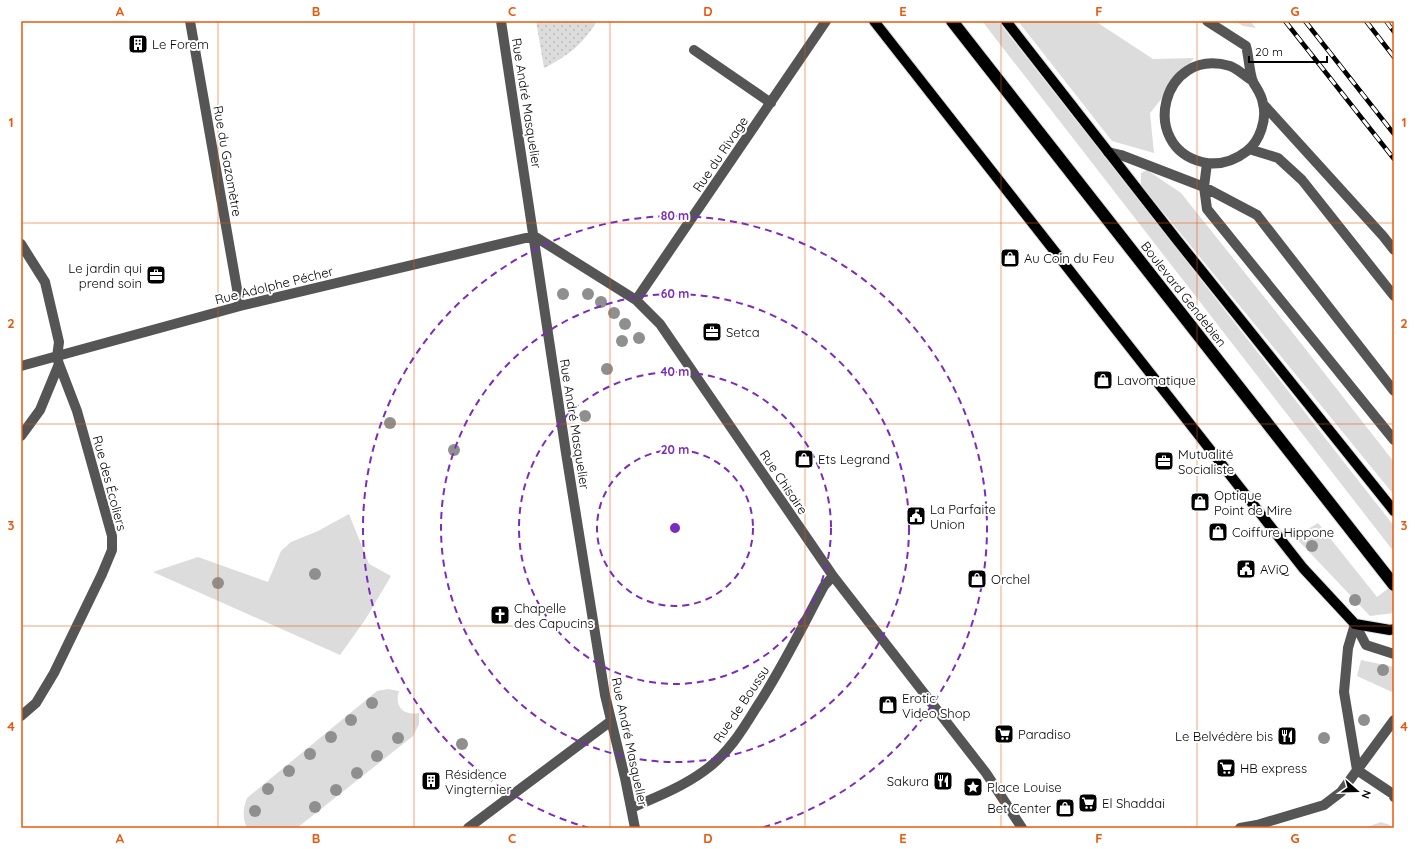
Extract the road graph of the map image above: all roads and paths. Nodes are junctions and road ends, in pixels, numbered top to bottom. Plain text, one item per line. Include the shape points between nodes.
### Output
1 (190, 21) edge
2 (501, 21) edge
3 (826, 21) edge
4 (874, 21) edge
5 (952, 21) edge
6 (1006, 21) edge
7 (1207, 21) edge
8 (694, 50) dead end
9 (1253, 81) junction
10 (771, 103) junction
11 (1264, 105) junction
12 (1249, 149) junction
13 (1108, 152) junction
14 (1207, 163) junction
15 (1204, 188) junction
16 (534, 236) junction
17 (21, 244) edge
18 (1394, 250) edge
19 (1394, 296) edge
20 (636, 300) junction
21 (240, 306) junction
22 (58, 361) junction
23 (21, 366) edge
24 (1394, 391) edge
25 (21, 436) edge
26 (1394, 440) edge
27 (1394, 511) edge
28 (833, 576) junction
29 (1394, 584) edge
30 (1355, 624) junction
31 (1394, 629) edge
32 (1394, 654) edge
33 (21, 716) edge
34 (1394, 720) edge
35 (611, 721) junction
36 (1357, 770) junction
37 (1394, 797) edge
38 (632, 808) junction
39 (468, 828) edge
40 (635, 828) edge
41 (1022, 828) edge
42 (1240, 828) edge

1 - 21 street, Rue du Gazomètre
2 - 16 street, Rue André Masquelier
3 - 10 street, Rue du Rivage
4 - 30 main road via 1303,568
5 - 29 highway, Boulevard Gendebien
6 - 13 main road
7 - 9 street via 1246,46
8 - 10 street
9 - 11 street
9 - 14 street via 1232,66 1212,63 1198,65 1186,72 1168,93 1164,106 1164,120 1168,133 1176,146 1186,154
10 - 20 street, Rue du Rivage
11 - 12 street via 1264,120 1259,136
11 - 18 street
12 - 14 street via 1239,157 1224,163
12 - 19 street via 1278,158 1302,180
13 - 15 street
13 - 27 main road
14 - 15 street
15 - 24 street via 1257,215
15 - 26 street via 1207,209
16 - 20 street, Rue Chisaire
16 - 21 street, Rue Adolphe Pécher
16 - 35 street, Rue André Masquelier via 566,453
17 - 22 street via 45,282 59,342
20 - 28 street, Rue Chisaire via 660,324
21 - 22 street, Rue Adolphe Pécher
22 - 23 street, Rue Adolphe Pécher
22 - 25 street via 40,410
22 - 33 street, Rue des Écoliers via 79,418 112,536 112,550 54,673 36,703
28 - 38 street, Rue de Boussu via 824,586 774,680 728,749 705,770 675,789
28 - 41 street, Rue Chisaire via 986,773
30 - 31 main road
30 - 32 street via 1366,645
30 - 36 street via 1348,648 1344,692
34 - 36 street
35 - 38 street, Rue André Masquelier
35 - 39 street
36 - 37 street
36 - 42 street via 1341,792 1324,805
38 - 40 street, Rue André Masquelier

